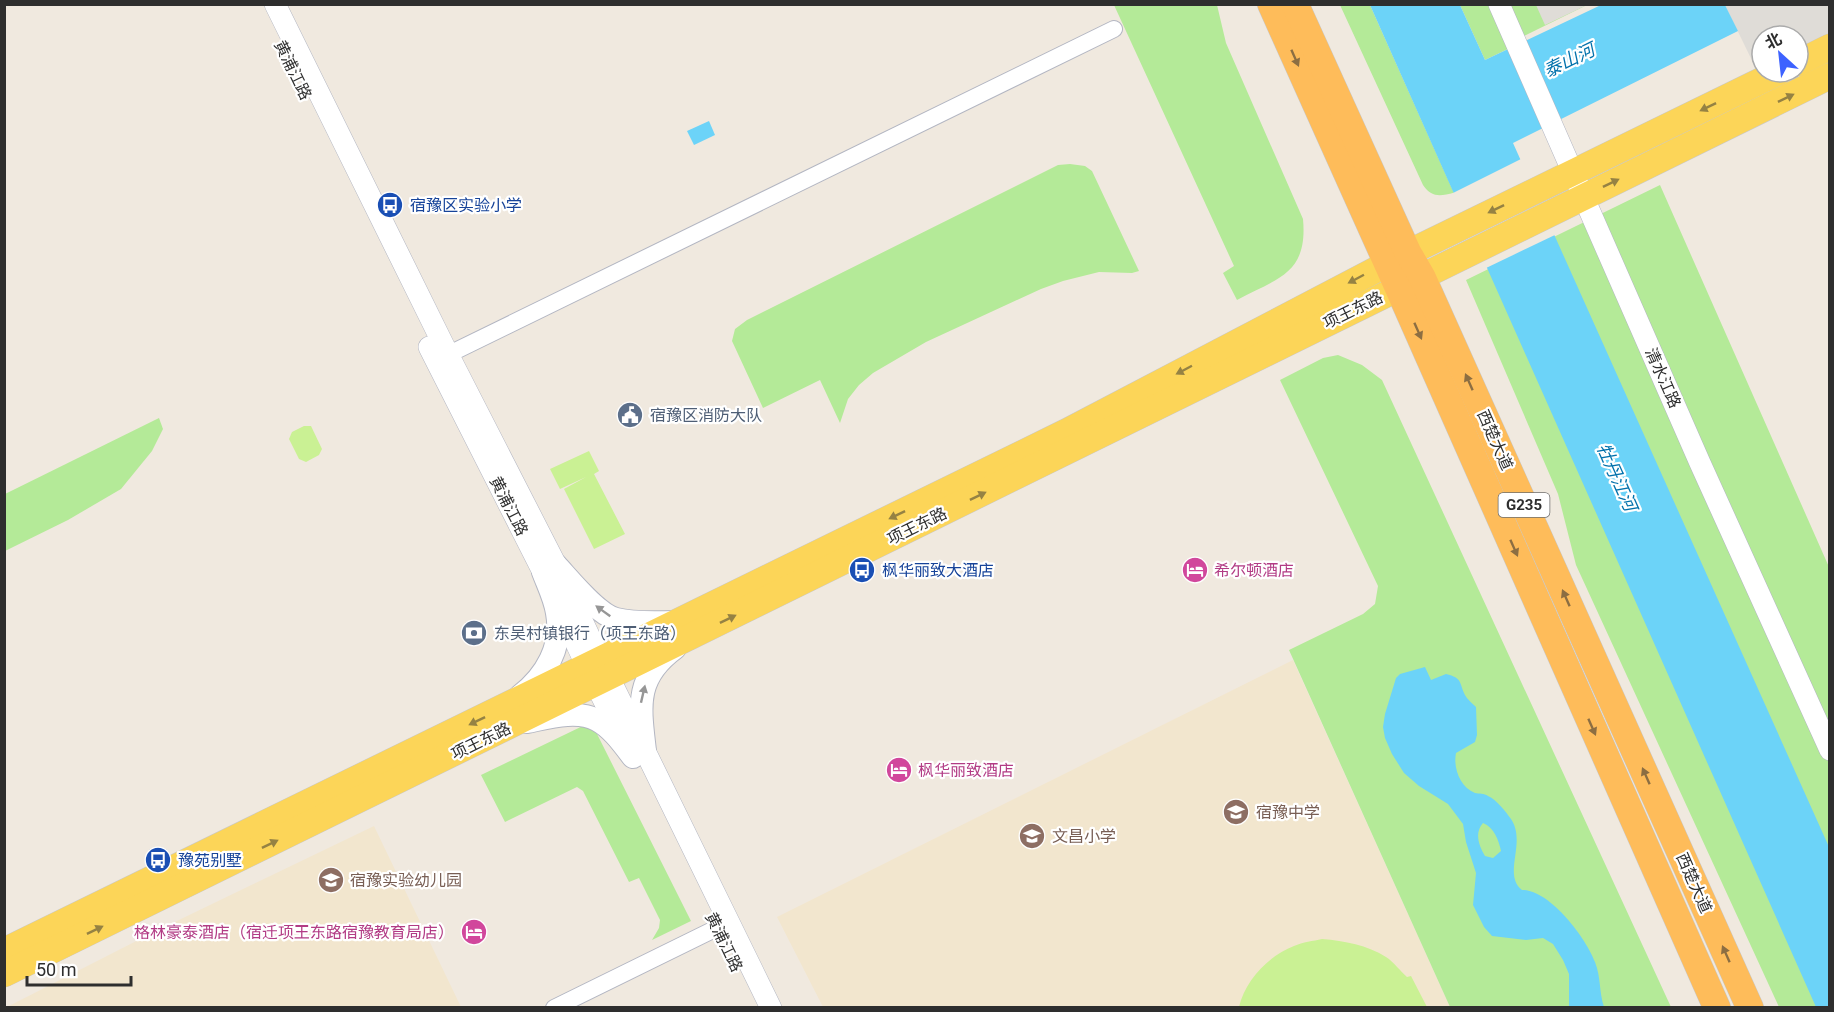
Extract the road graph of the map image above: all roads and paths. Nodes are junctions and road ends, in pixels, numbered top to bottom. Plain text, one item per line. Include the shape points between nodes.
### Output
1 (261, 4) edge
2 (275, 4) edge
3 (1271, 4) edge
4 (1295, 4) edge
5 (1499, 4) edge
6 (1114, 29) dead end
7 (1830, 47) edge
8 (1810, 57) edge
9 (1830, 76) edge
10 (1754, 84) edge
11 (1573, 172) junction
12 (1584, 196) junction
13 (1398, 258) junction
14 (1410, 282) junction
15 (442, 357) junction
16 (550, 569) junction
17 (683, 631) junction
18 (598, 672) junction
19 (510, 716) junction
20 (1830, 750) edge
21 (639, 754) junction
22 (723, 925) junction
23 (4, 951) edge
24 (4, 974) edge
25 (554, 1008) edge
26 (756, 1008) edge
27 (771, 1008) edge
28 (1717, 1008) edge
29 (1750, 1008) edge

1 - 15 street, 黄浦江路
2 - 15 street, 黄浦江路
3 -> 13 highway, 西楚大道 / G235
4 - 13 highway, 西楚大道 / G235
5 - 11 street, 清水江路
6 - 15 street
7 - 8 main road
12 -> 9 main road, 项王东路
10 -> 11 main road, 项王东路
11 - 12 street, 清水江路
11 -> 13 main road, 项王东路
12 - 14 main road, 项王东路
12 - 20 street, 清水江路
13 - 14 highway, 西楚大道 / G235
13 -> 17 main road, 项王东路
17 -> 14 main road, 项王东路
14 -> 28 highway, 西楚大道 / G235
29 -> 14 highway, 西楚大道 / G235
15 - 16 street, 黄浦江路
17 -> 16 main road via 614,619
16 - 18 street, 黄浦江路
16 - 19 main road via 559,630 555,649 547,667
17 - 18 main road, 项王东路
21 -> 17 main road via 640,711 649,675
18 - 19 main road, 项王东路
18 - 21 street, 黄浦江路
19 - 21 main road via 588,717 606,726
19 -> 23 main road, 项王东路
24 -> 19 main road, 项王东路
21 - 22 street, 黄浦江路
22 - 25 street
22 - 26 street, 黄浦江路
22 - 27 street, 黄浦江路

